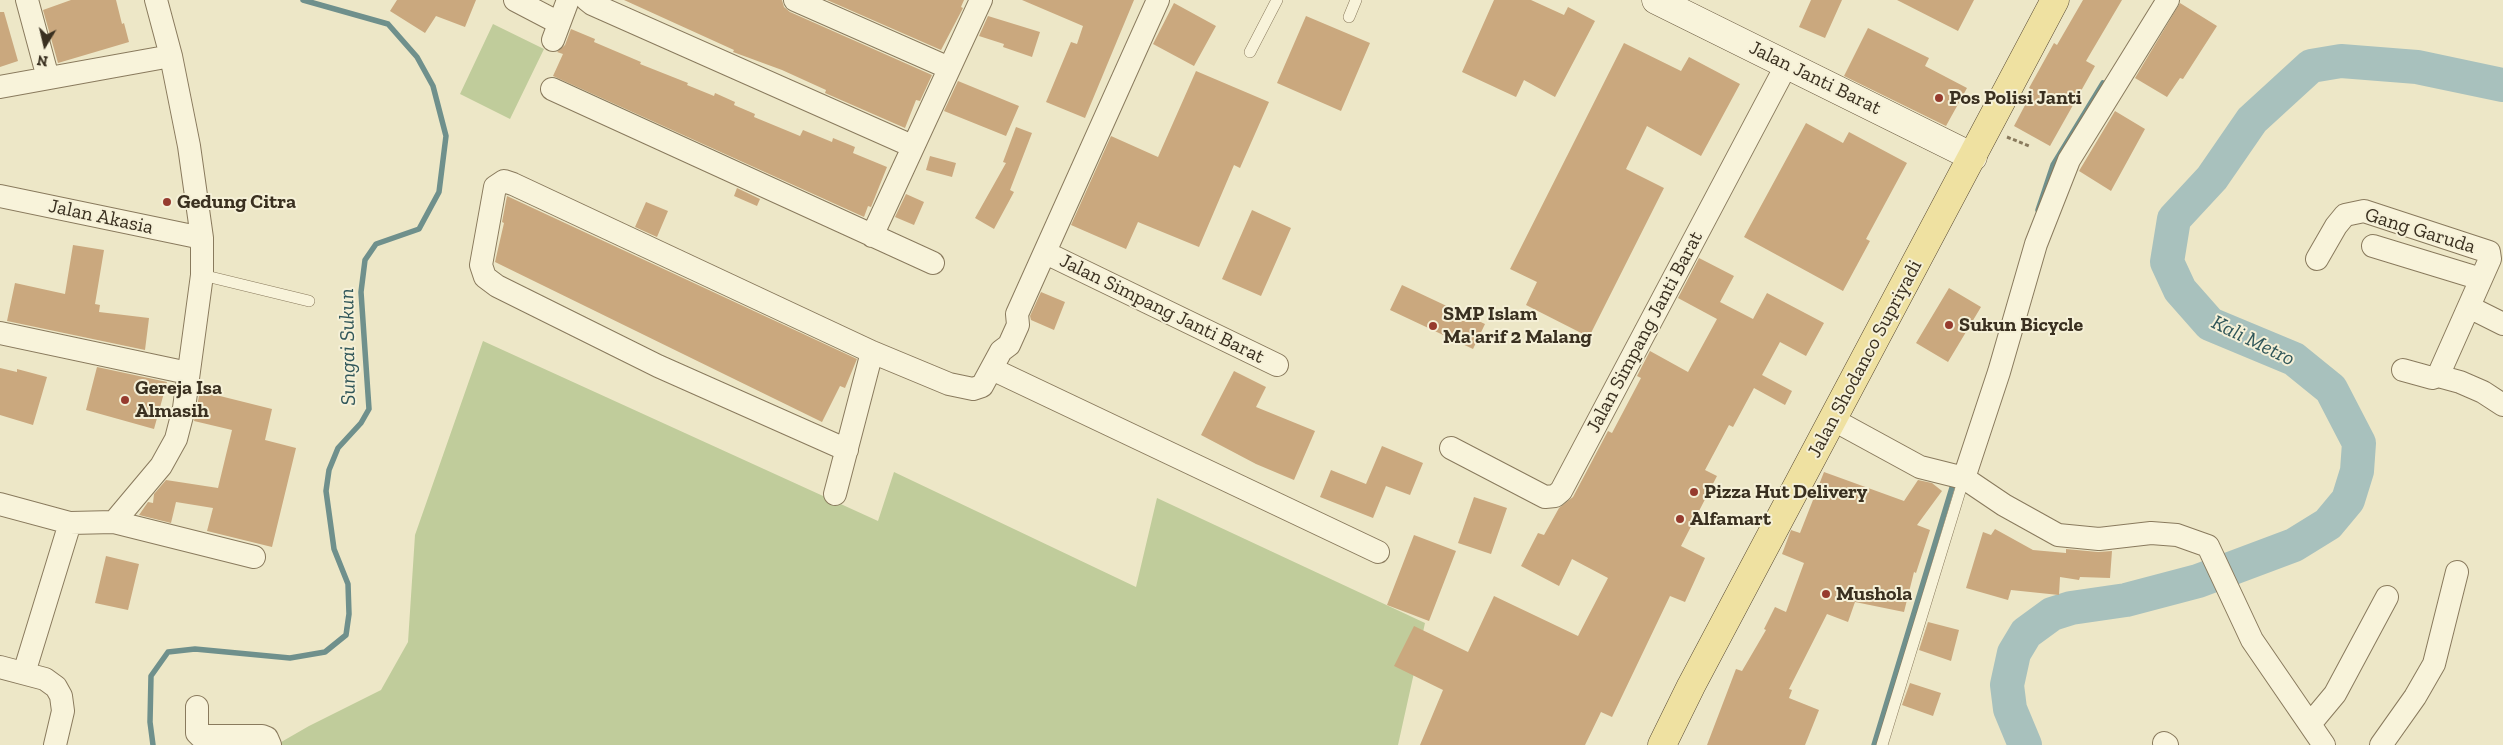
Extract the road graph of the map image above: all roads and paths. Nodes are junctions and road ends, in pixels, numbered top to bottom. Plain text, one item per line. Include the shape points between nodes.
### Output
1 (27, 0) edge
2 (156, 0) edge
3 (515, 0) edge
4 (568, 0) edge
5 (587, 0) edge
6 (795, 0) edge
7 (981, 0) edge
8 (1158, 0) edge
9 (1277, 0) edge
10 (1356, 0) edge
11 (1656, 0) edge
12 (2055, 0) edge
13 (2168, 0) edge
14 (1349, 17) dead end
15 (1250, 52) dead end
16 (171, 56) junction
17 (1787, 64) junction
18 (950, 68) junction
19 (48, 78) junction
20 (0, 87) edge
21 (552, 89) dead end
22 (912, 146) junction
23 (1973, 156) junction
24 (0, 196) edge
25 (872, 236) junction
26 (202, 238) junction
27 (2373, 246) dead end
28 (1046, 253) junction
29 (2317, 259) dead end
30 (933, 263) dead end
31 (202, 275) junction
32 (2481, 279) junction
33 (309, 301) dead end
34 (2469, 307) junction
35 (2503, 324) edge
36 (0, 333) edge
37 (872, 352) junction
38 (996, 360) junction
39 (1277, 365) dead end
40 (2403, 370) dead end
41 (188, 374) junction
42 (2438, 376) junction
43 (2503, 405) edge
44 (1832, 419) junction
45 (1451, 448) dead end
46 (847, 450) junction
47 (1958, 477) junction
48 (836, 494) dead end
49 (0, 504) edge
50 (114, 522) junction
51 (70, 523) junction
52 (1378, 552) dead end
53 (254, 557) dead end
54 (2457, 572) dead end
55 (2387, 597) dead end
56 (0, 667) edge
57 (24, 673) junction
58 (197, 707) dead end
59 (2310, 724) junction
60 (55, 745) edge
61 (270, 745) edge
62 (1662, 745) edge
63 (1882, 745) edge
64 (2324, 745) edge
65 (2381, 745) edge

1 - 19 street
2 - 16 street
3 - 4 street via 556,31
5 - 22 street
6 - 18 street
7 - 18 street
8 - 28 street
9 - 15 lane
10 - 14 lane
11 - 17 street, Jalan Janti Barat
12 - 23 main road, Jalan Shodanco Supriyadi
13 - 47 street via 2082,137 2062,176 2036,244 1998,372
16 - 19 street
16 - 26 street via 189,146
17 - 23 street, Jalan Janti Barat
17 - 45 street, Jalan Simpang Janti Barat via 1561,491 1555,496 1545,497
18 - 22 street
19 - 20 street
21 - 25 street
22 - 25 street
23 - 44 main road, Jalan Shodanco Supriyadi
24 - 26 street, Jalan Akasia
25 - 30 street
26 - 31 street
27 - 32 street
28 - 38 street via 1017,314 1018,325 1009,345
28 - 39 street, Jalan Simpang Janti Barat
29 - 32 street, Gang Garuda via 2346,215 2364,211 2489,252 2490,259
31 - 33 lane
31 - 41 street
32 - 34 street, Gang Garuda
34 - 35 street
34 - 42 street, Gang Garuda
36 - 41 street
37 - 38 street via 963,388 973,389 982,386
37 - 46 street
37 - 46 street via 512,184 504,181 495,187 481,265 485,277 497,286 658,366
38 - 52 street
40 - 42 street via 2432,378
41 - 50 street via 176,439 161,466
42 - 43 street via 2475,389
44 - 47 street via 1920,467
44 - 62 main road, Jalan Shodanco Supriyadi
46 - 48 street
47 - 59 street via 2058,535 2099,539 2177,535 2208,546 2265,661
47 - 63 lane
49 - 51 street
50 - 51 street
50 - 53 street
51 - 57 street
54 - 65 street via 2434,664
55 - 59 street via 2335,694
56 - 57 street
57 - 60 street via 52,683 61,696 64,711
58 - 61 street via 197,733 200,736 262,736
59 - 64 street

